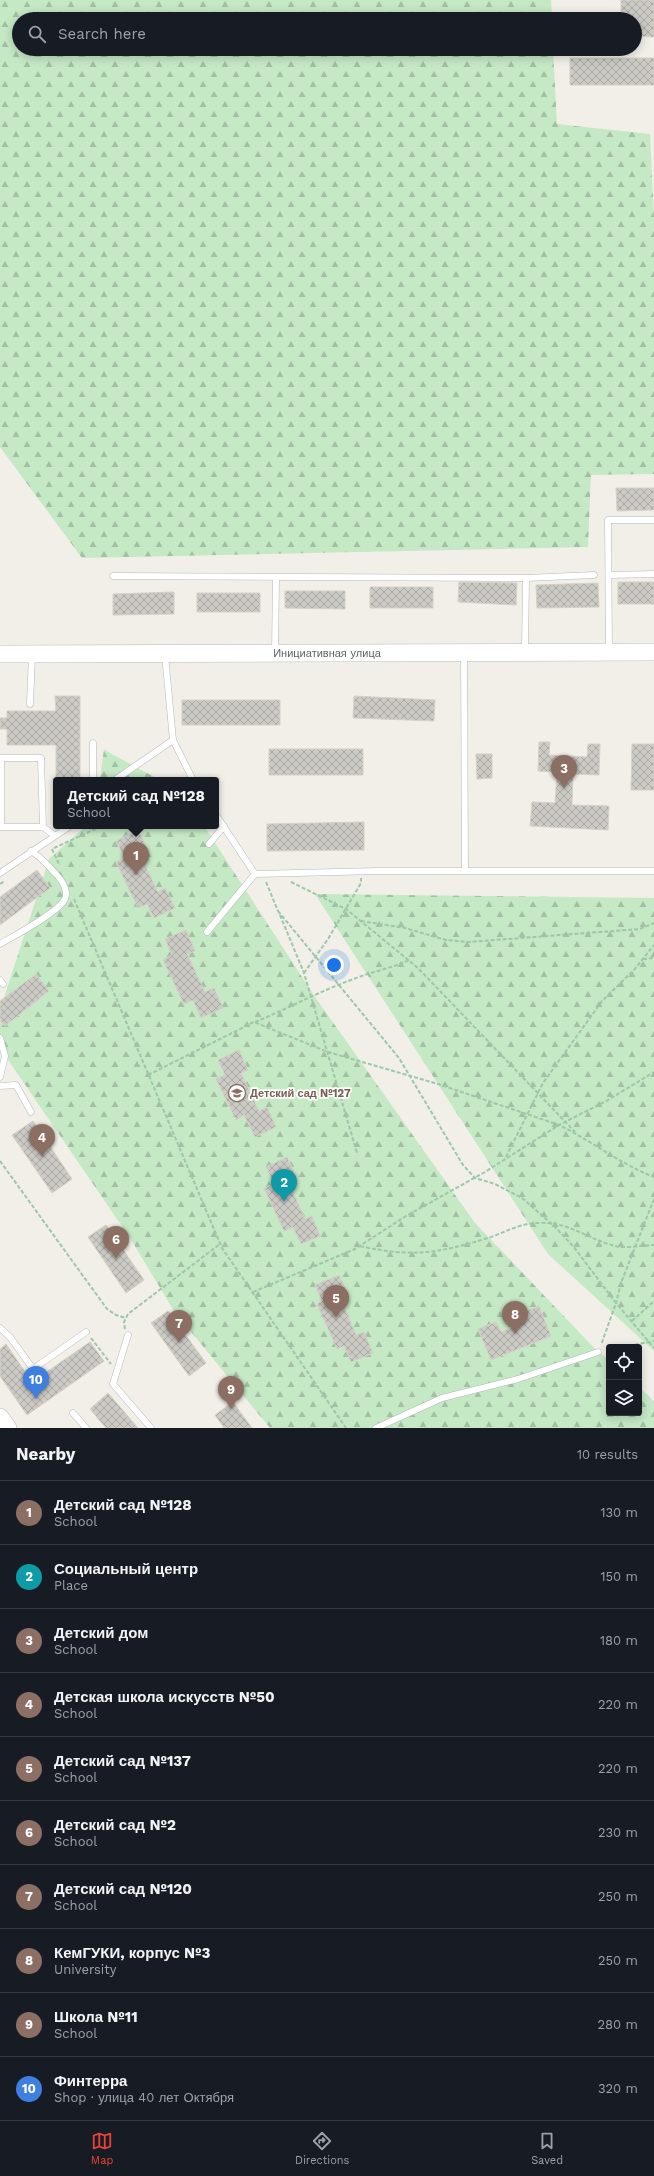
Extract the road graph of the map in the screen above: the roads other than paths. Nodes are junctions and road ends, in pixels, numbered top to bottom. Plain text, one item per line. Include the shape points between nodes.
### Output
1 (654, 520) edge
2 (654, 574) edge
3 (594, 575) dead end
4 (609, 575) junction
5 (113, 576) dead end
6 (276, 578) junction
7 (526, 578) junction
8 (525, 652) junction
9 (609, 652) junction
10 (654, 652) edge
11 (275, 653) junction
12 (464, 653) junction
13 (0, 654) edge
14 (32, 654) junction
15 (165, 654) junction
16 (30, 704) dead end
17 (173, 740) junction
18 (93, 743) dead end
19 (93, 777) edge
20 (119, 777) edge
21 (192, 777) edge
22 (219, 819) edge
23 (224, 826) junction
24 (0, 827) edge
25 (43, 827) junction
26 (65, 829) edge
27 (54, 835) junction
28 (209, 844) dead end
29 (31, 851) junction
30 (654, 871) edge
31 (465, 872) junction
32 (0, 873) edge
33 (255, 874) junction
34 (207, 932) dead end
35 (0, 944) edge
36 (0, 1038) edge
37 (0, 1077) edge
38 (0, 1086) edge
39 (31, 1112) dead end
40 (1, 1331) edge
41 (86, 1332) road end
42 (128, 1335) road end
43 (598, 1352) road end
44 (73, 1412) dead end
45 (0, 1417) edge
46 (8, 1428) edge
47 (86, 1428) edge
48 (151, 1428) edge
49 (376, 1428) edge

1 - 4 lane via 608,520
2 - 4 lane
3 - 7 lane
4 - 9 lane
5 - 6 lane
6 - 7 lane
6 - 11 lane
7 - 8 lane
8 - 9 main road, Инициативная улица
8 - 12 main road, Инициативная улица
9 - 10 main road, Инициативная улица
11 - 12 main road, Инициативная улица
11 - 15 main road, Инициативная улица
12 - 31 lane
13 - 14 main road, Инициативная улица
14 - 15 main road, Инициативная улица
14 - 16 lane
15 - 17 lane
17 - 20 lane
17 - 21 lane
18 - 19 lane
22 - 23 lane
23 - 28 lane
23 - 33 lane
24 - 25 lane
24 - 25 lane via 1,758 41,758
25 - 27 lane
26 - 27 lane
27 - 29 lane
29 - 32 lane
29 - 35 lane via 40,857 65,886 65,898 58,908
30 - 31 lane
31 - 33 lane
33 - 34 lane
36 - 37 lane via 5,1056
38 - 39 lane via 16,1085
40 - 41 lane via 10,1337 33,1369
42 - 48 lane via 113,1384
43 - 49 lane via 518,1379 442,1398
44 - 47 lane
45 - 46 main road

